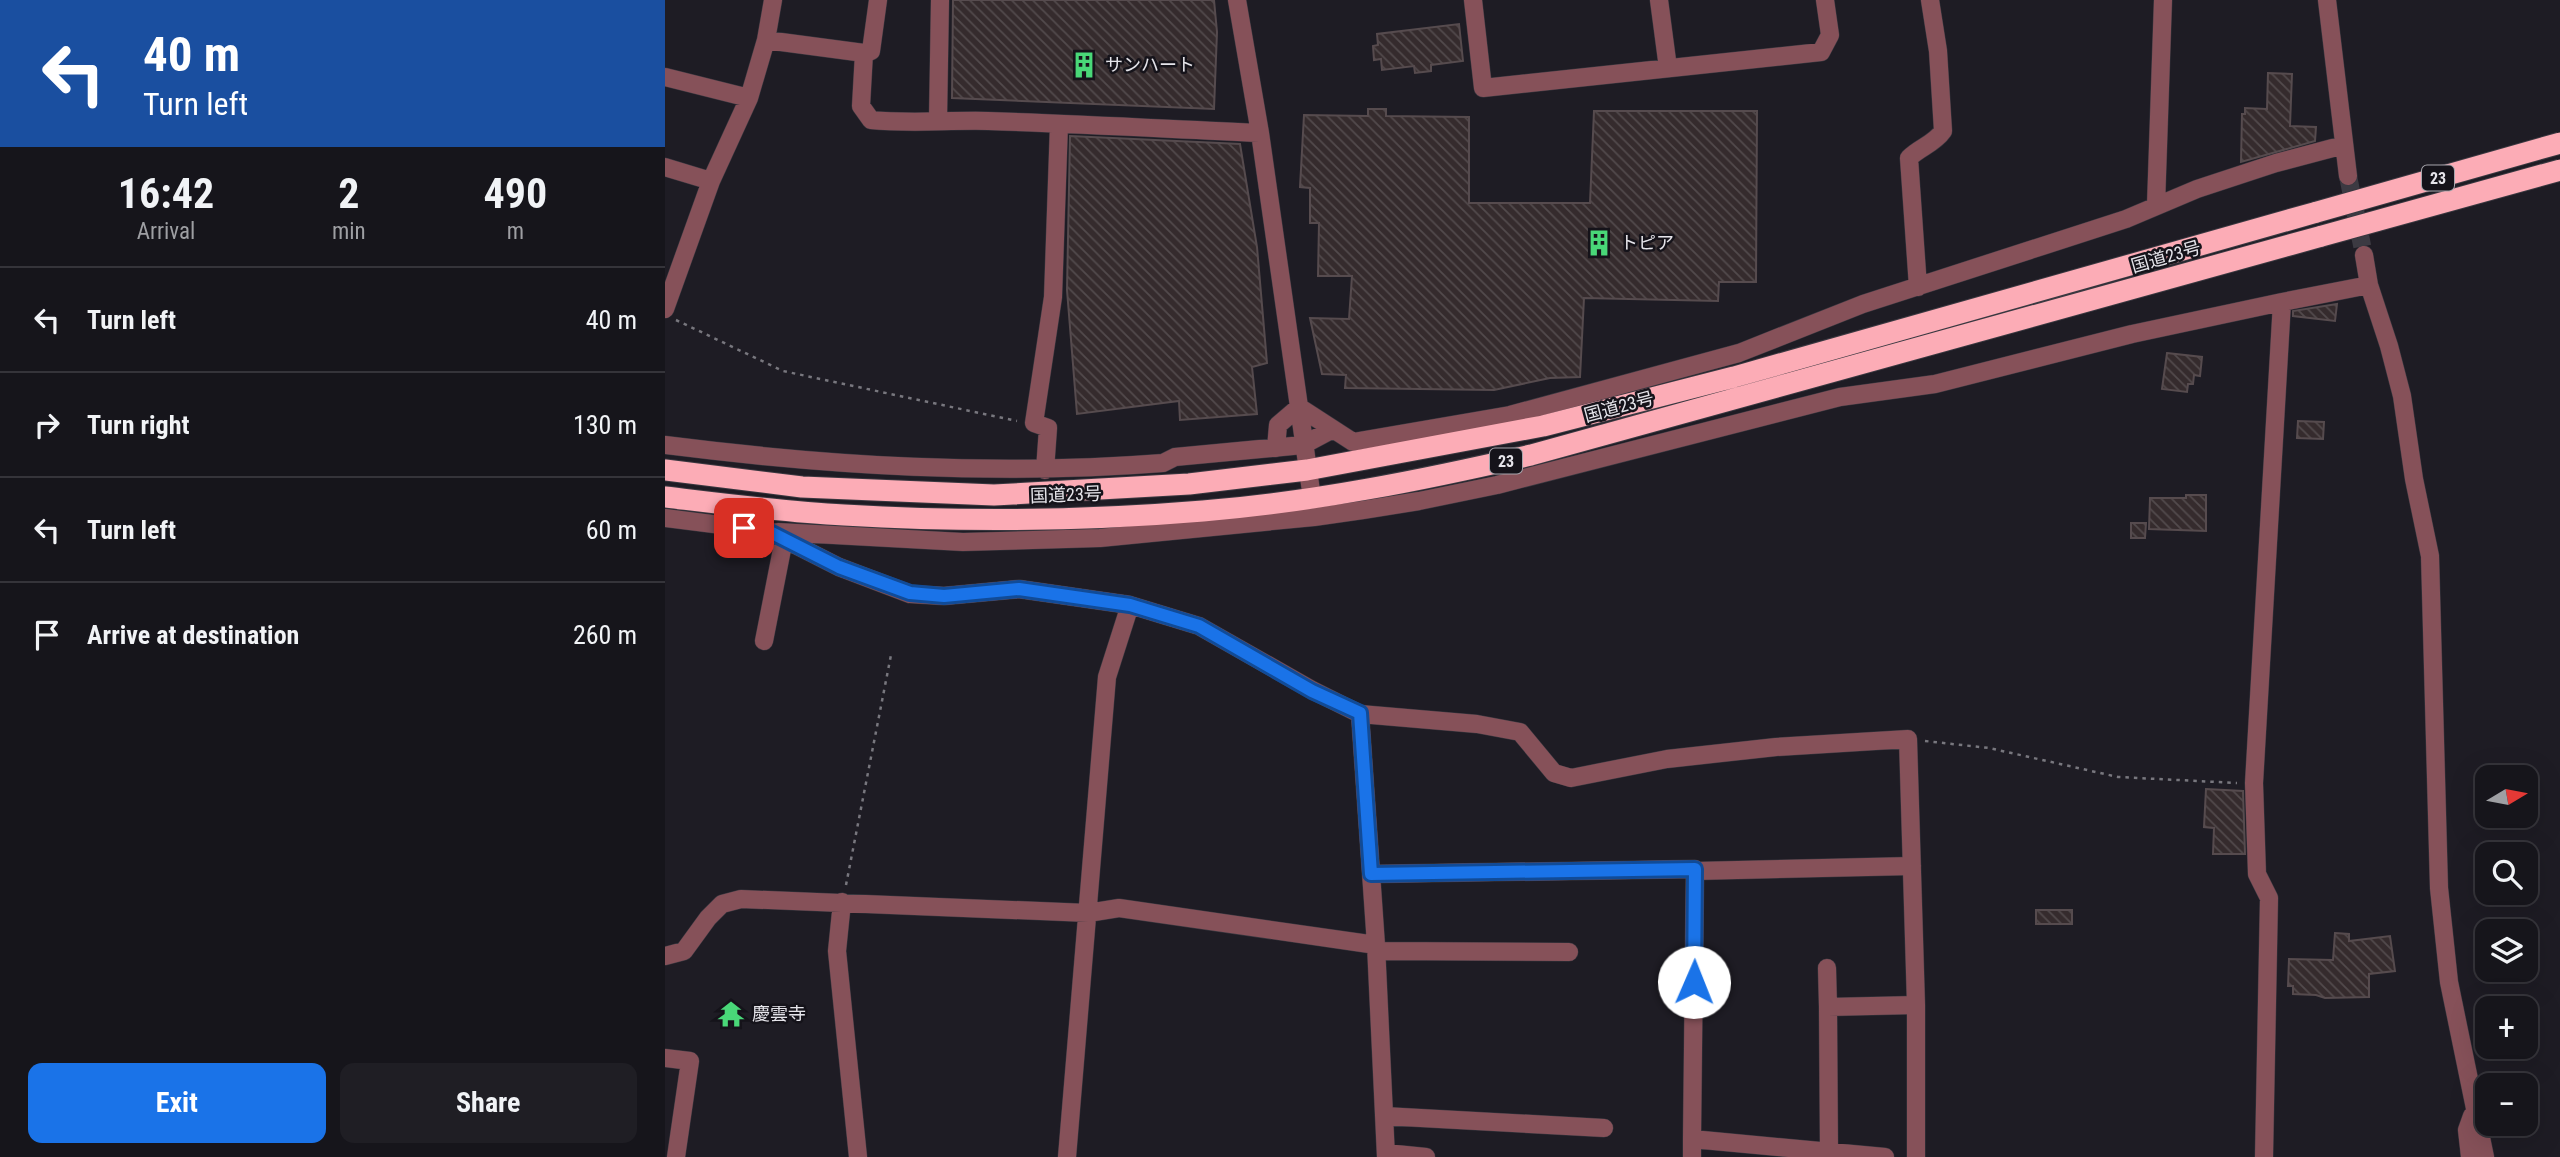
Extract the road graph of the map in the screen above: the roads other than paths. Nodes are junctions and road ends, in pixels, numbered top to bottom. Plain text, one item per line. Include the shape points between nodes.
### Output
1 (773, 0) edge
2 (878, 0) edge
3 (940, 0) edge
4 (1237, 0) edge
5 (1473, 0) edge
6 (1659, 0) edge
7 (1825, 0) edge
8 (1930, 0) edge
9 (2163, 0) edge
10 (2327, 0) edge
11 (765, 40) junction
12 (864, 53) junction
13 (1668, 68) junction
14 (665, 77) edge
15 (749, 98) junction
16 (938, 120) junction
17 (1059, 124) junction
18 (1260, 133) junction
19 (2560, 144) edge
20 (2344, 145) junction
21 (665, 167) edge
22 (2560, 170) edge
23 (2348, 176) tunnel mouth
24 (711, 181) junction
25 (2156, 205) junction
26 (2364, 255) tunnel mouth
27 (2369, 285) junction
28 (1918, 287) junction
29 (2282, 302) junction
30 (671, 314) edge
31 (1299, 407) junction
32 (1333, 429) junction
33 (665, 444) edge
34 (1303, 445) junction
35 (1276, 447) junction
36 (1163, 463) junction
37 (665, 470) edge
38 (1045, 470) junction
39 (1307, 470) junction
40 (1165, 485) junction
41 (665, 497) edge
42 (1312, 498) junction
43 (665, 518) edge
44 (776, 535) junction
45 (1130, 605) junction
46 (764, 641) dead end
47 (1360, 713) junction
48 (1912, 866) junction
49 (1695, 870) junction
50 (1371, 874) junction
51 (842, 902) junction
52 (1088, 914) junction
53 (1376, 948) junction
54 (1569, 952) dead end
55 (665, 956) edge
56 (1827, 968) dead end
57 (1916, 1004) junction
58 (1828, 1007) junction
59 (665, 1058) edge
60 (2475, 1108) joint
61 (1384, 1116) junction
62 (1604, 1128) dead end
63 (2480, 1136) edge
64 (1692, 1148) edge
65 (1829, 1151) junction
66 (1386, 1155) edge
67 (676, 1157) edge
68 (858, 1157) edge
69 (1067, 1157) edge
70 (1426, 1157) edge
71 (1885, 1157) edge
72 (1916, 1157) edge
73 (2264, 1157) edge
74 (2470, 1157) edge
75 (2484, 1157) edge

1 - 11 street
2 - 12 street via 871,51
3 - 16 street
4 - 18 street
5 - 13 street via 1483,88
6 - 13 street
7 - 13 street via 1830,35 1821,52
8 - 28 street via 1943,131 1909,159
9 - 25 street
10 - 20 street
11 - 12 street
11 - 15 street
12 - 16 street via 861,106 871,120 906,124
14 - 15 street
15 - 24 street
16 - 17 street
17 - 18 street
17 - 38 street via 1053,297 1034,424 1048,428
18 - 31 street
19 - 39 highway, 国道23号 / 23, bridge via 1747,373 1543,426
20 - 23 street
20 - 25 street via 2276,163
21 - 24 street
22 - 42 highway, 国道23号 / 23, bridge via 1531,455
24 - 30 street
25 - 28 street
26 - 27 street
27 - 29 street
27 - 60 street via 2402,396 2430,556 2438,888 2449,982
28 - 32 street via 1739,353 1510,415 1353,442
29 - 44 street via 1935,384 1840,397 1497,485 1363,510 1100,538 963,542
29 - 73 street via 2254,783 2257,874 2269,898
31 - 32 street
31 - 34 street
31 - 35 street via 1278,425
32 - 34 street
33 - 38 street via 866,466
34 - 35 street
34 - 39 street
35 - 36 street via 1175,457
36 - 38 street
36 - 40 street
37 - 40 highway, 国道23号 / 23 via 885,492 994,495
39 - 40 highway, 国道23号 / 23
39 - 42 street
41 - 42 highway, 国道23号 / 23 via 842,515 936,519 1204,511
43 - 44 street
44 - 45 street via 839,567 910,593 944,596 1019,589
44 - 46 street
45 - 47 street via 1199,626
45 - 52 street via 1107,677
47 - 48 street via 1520,732 1554,773 1571,778 1667,759 1908,739
47 - 50 street
48 - 49 street
48 - 57 street
49 - 50 street
49 - 64 street
50 - 53 street
51 - 52 street
51 - 55 street via 741,899 722,904 684,951
51 - 68 street via 837,951
52 - 53 street via 1119,908
52 - 69 street
53 - 54 street
53 - 61 street
56 - 58 street
57 - 58 street
57 - 72 street
58 - 65 street
59 - 67 street via 690,1061
60 - 74 street via 2467,1129
61 - 62 street
61 - 66 street
63 - 75 street
64 - 65 street
65 - 71 street
66 - 70 street

